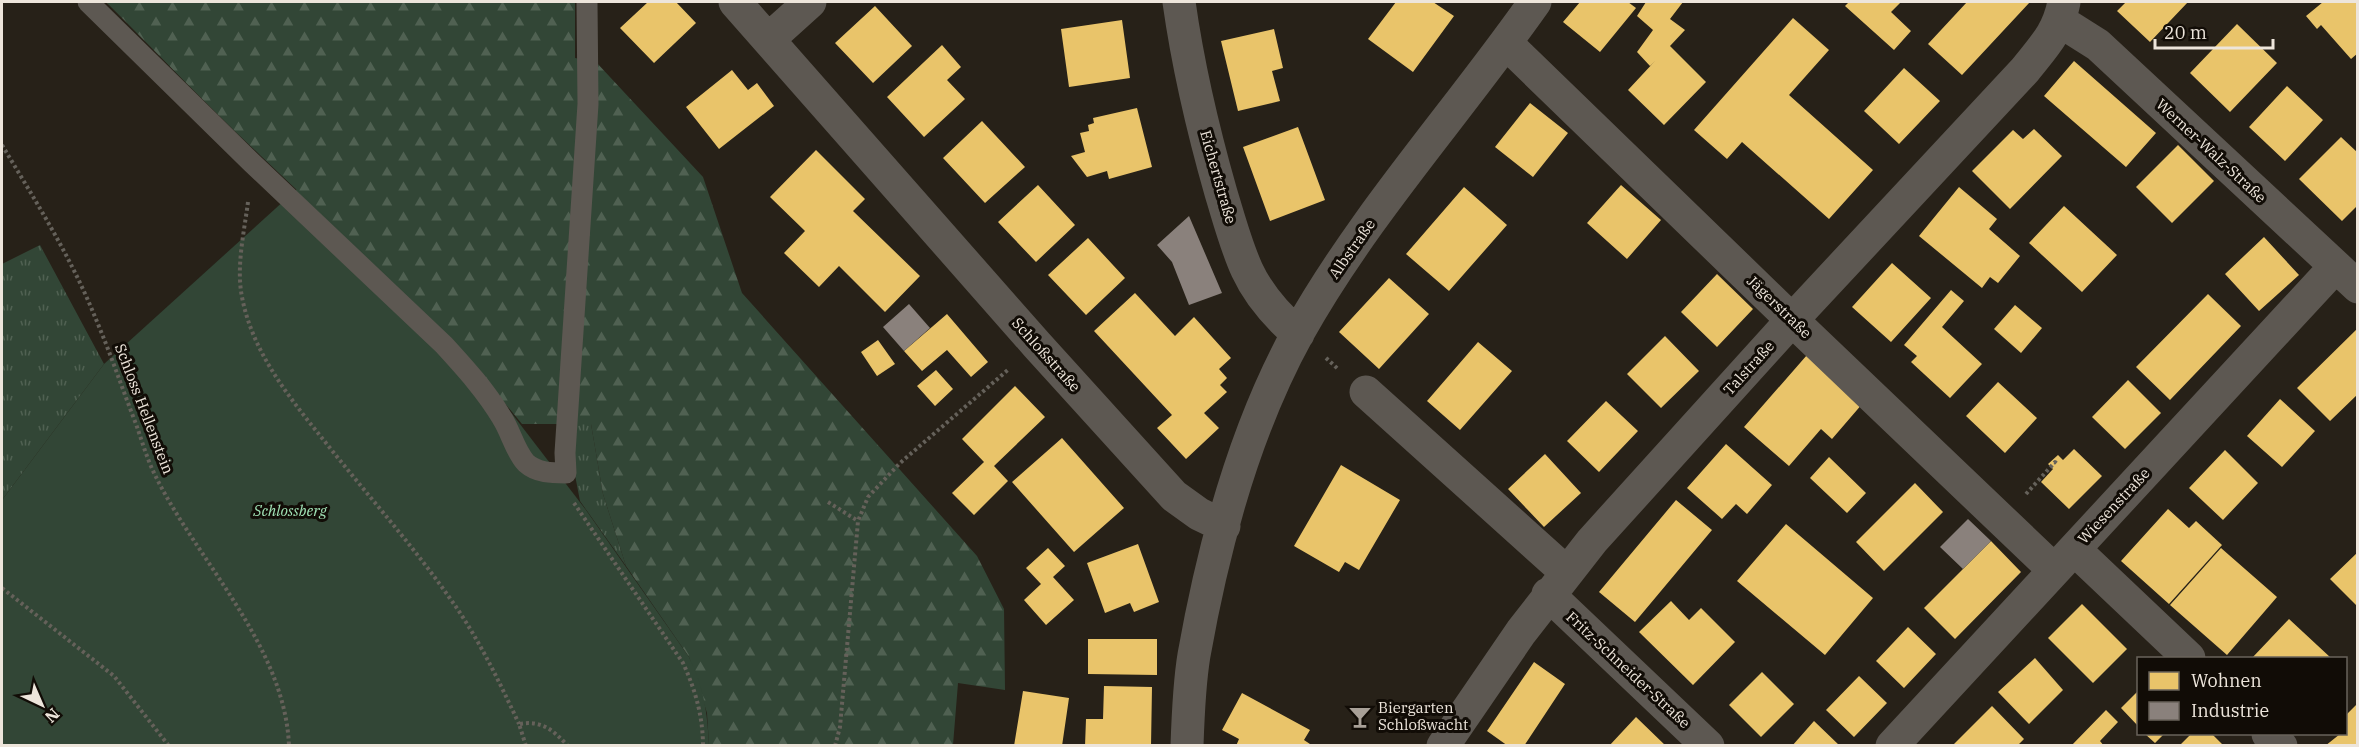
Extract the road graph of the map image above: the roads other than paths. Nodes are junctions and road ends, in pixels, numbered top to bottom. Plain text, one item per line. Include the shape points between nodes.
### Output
1 (88, 2) edge
2 (587, 2) edge
3 (735, 2) edge
4 (810, 2) edge
5 (1179, 2) edge
6 (1535, 2) edge
7 (2062, 11) edge
8 (769, 39) junction
9 (1506, 43) junction
10 (2350, 277) edge
11 (1792, 320) junction
12 (1298, 334) junction
13 (1366, 392) road end
14 (1224, 526) junction
15 (2064, 560) junction
16 (1557, 583) junction
17 (2188, 657) edge
18 (2269, 735) edge
19 (1187, 746) edge
20 (1443, 746) edge
21 (1708, 746) edge
22 (1892, 746) edge
23 (2281, 746) edge

1 - 2 lane via 444,345 503,419 524,461 547,473 566,473 587,115
3 - 8 street, Schloßstraße
4 - 8 street
5 - 12 street, Eichertstraße via 1194,90 1235,239 1263,297
6 - 9 street, Albstraße
7 - 10 street, Werner-Walz-Straße via 2080,32
7 - 11 street, Talstraße via 2046,44 2025,70
8 - 14 street, Schloßstraße via 1174,496
9 - 11 street, Jägerstraße
9 - 12 street, Albstraße via 1361,236
10 - 15 street, Wiesenstraße
11 - 15 street, Jägerstraße
11 - 16 street, Talstraße
12 - 14 street, Albstraße via 1261,413
13 - 16 street
14 - 19 street via 1194,657
15 - 17 street, Jägerstraße
15 - 22 street, Wiesenstraße
16 - 20 street, Talstraße
16 - 21 street, Fritz-Schneider-Straße
18 - 23 street

